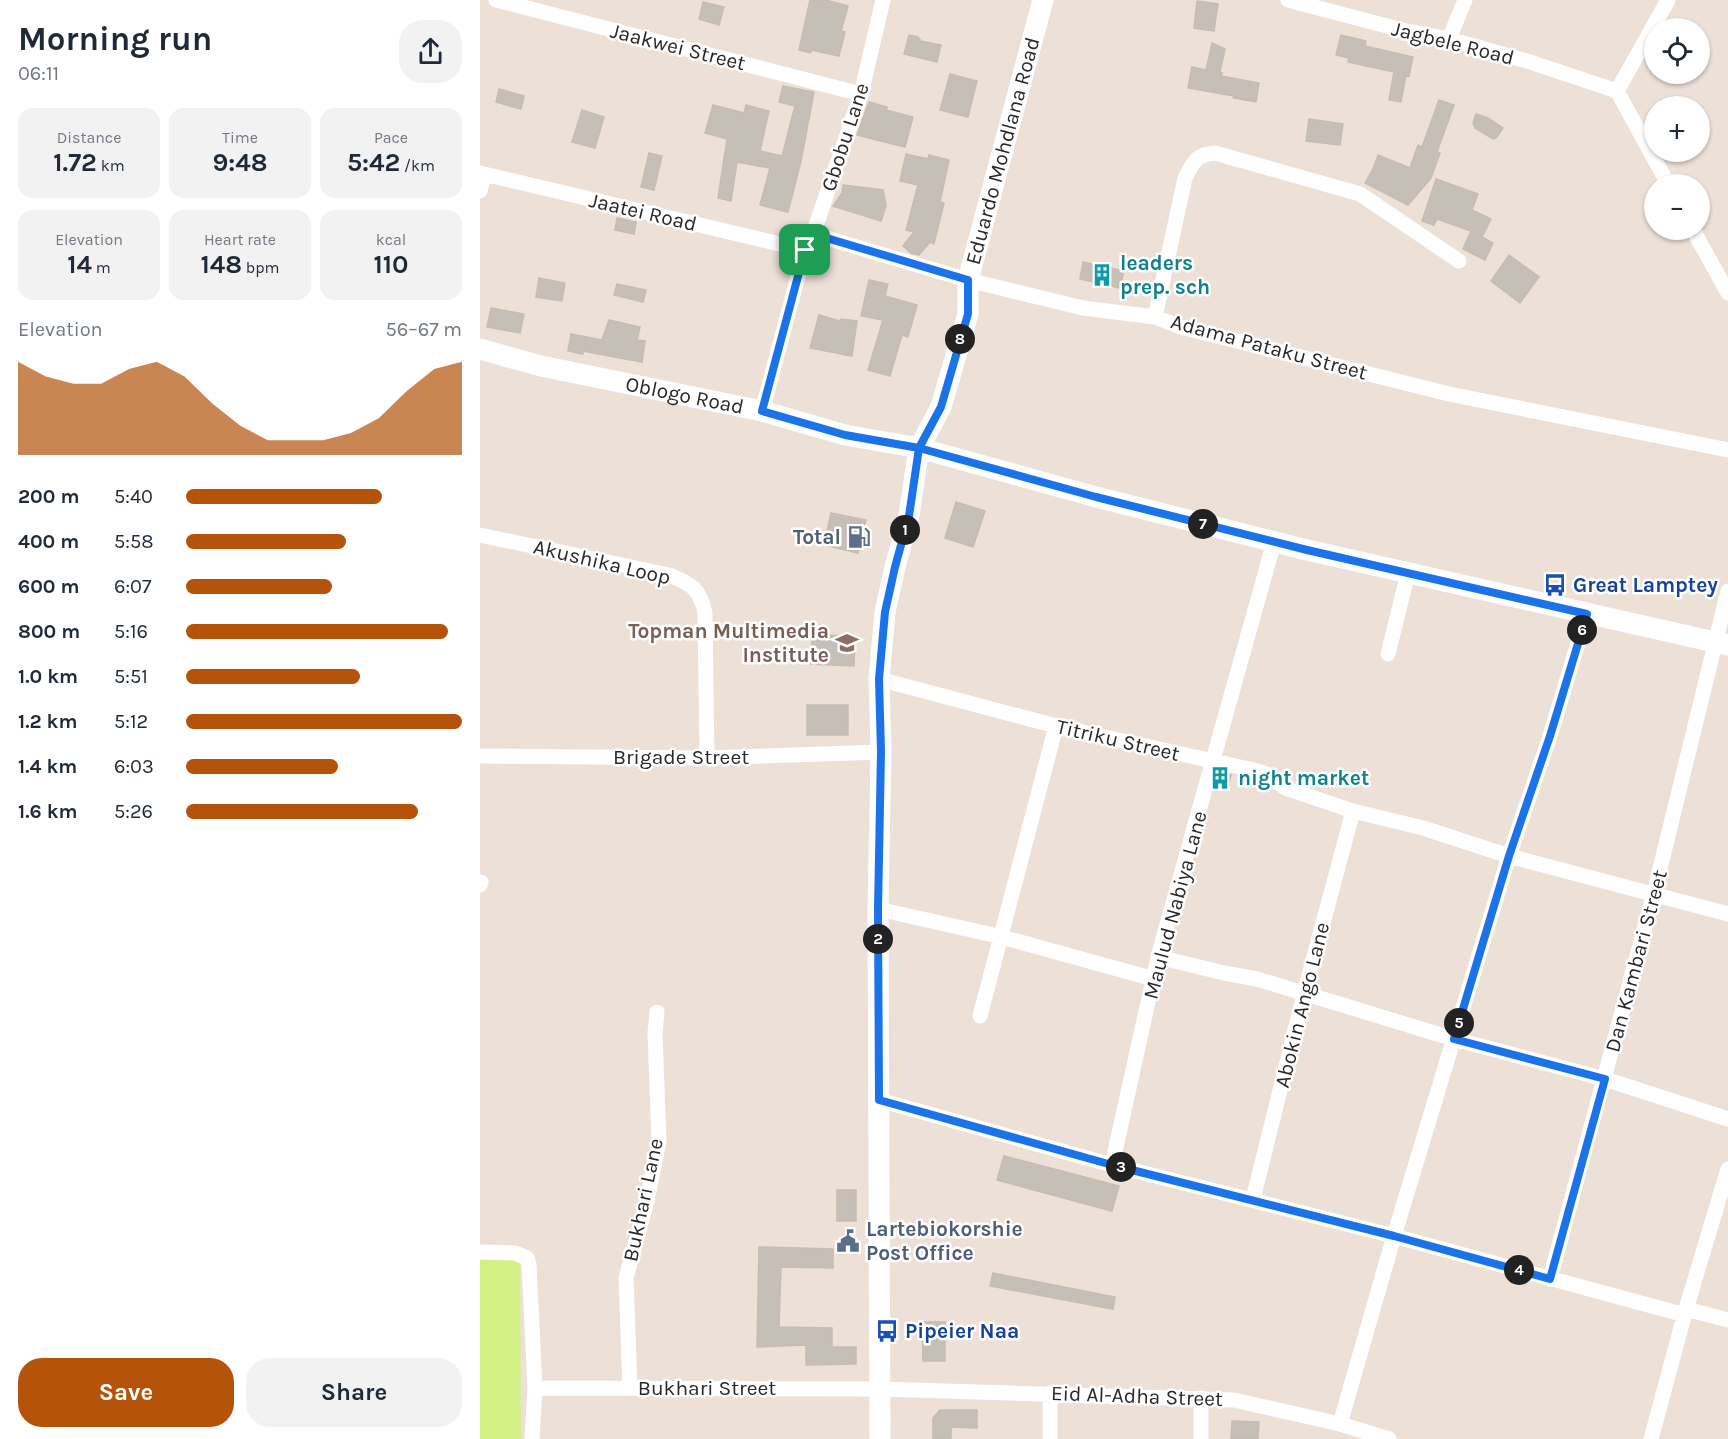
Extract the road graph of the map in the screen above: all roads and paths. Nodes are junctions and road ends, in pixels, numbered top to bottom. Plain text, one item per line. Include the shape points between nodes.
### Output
1 (496, 0) edge
2 (883, 0) edge
3 (1043, 0) edge
4 (1288, 0) edge
5 (1465, 0) edge
6 (1668, 0) edge
7 (1449, 39) junction
8 (1617, 91) junction
9 (861, 94) junction
10 (482, 174) edge
11 (1663, 174) edge
12 (480, 191) edge
13 (813, 234) junction
14 (1699, 240) edge
15 (805, 250) junction
16 (1459, 261) dead end
17 (968, 280) junction
18 (1728, 293) edge
19 (1155, 317) junction
20 (480, 349) edge
21 (762, 411) junction
22 (919, 448) junction
23 (1728, 450) edge
24 (480, 535) edge
25 (1274, 542) junction
26 (1408, 573) junction
27 (1728, 591) edge
28 (1587, 614) junction
29 (1722, 643) edge
30 (1388, 654) dead end
31 (879, 679) junction
32 (1056, 726) junction
33 (881, 752) junction
34 (480, 756) edge
35 (707, 758) junction
36 (1213, 762) junction
37 (1353, 811) junction
38 (1509, 856) junction
39 (1654, 893) junction
40 (878, 909) junction
41 (1728, 914) edge
42 (1002, 937) junction
43 (1158, 957) junction
44 (1154, 979) junction
45 (1304, 994) junction
46 (657, 1012) dead end
47 (980, 1016) dead end
48 (1454, 1039) junction
49 (1605, 1079) junction
50 (879, 1100) junction
51 (1728, 1119) edge
52 (1112, 1165) junction
53 (1728, 1169) edge
54 (1253, 1199) junction
55 (1394, 1236) junction
56 (480, 1252) edge
57 (1550, 1279) junction
58 (1685, 1312) junction
59 (1728, 1320) edge
60 (535, 1388) junction
61 (630, 1388) junction
62 (879, 1389) junction
63 (1050, 1393) junction
64 (1201, 1398) junction
65 (1340, 1424) junction
66 (1373, 1437) edge
67 (532, 1439) edge
68 (879, 1439) edge
69 (1050, 1439) edge
70 (1201, 1439) edge
71 (1389, 1439) edge
72 (1651, 1439) edge

1 - 9 street, Jaakwei Street
2 - 9 street, Gbobu Lane
3 - 17 main road, Eduardo Mohdlana Road
4 - 7 street, Jagbele Road
5 - 7 street
6 - 8 street
7 - 8 street, Jagbele Road
8 - 11 street
9 - 13 street, Gbobu Lane
10 - 12 street
10 - 15 street, Jaatei Road
13 - 15 street, Gbobu Lane
13 - 17 street, Adama Pataku Street
14 - 18 street
15 - 21 street, Gbobu Lane
16 - 19 street via 1360,194 1215,153 1201,154 1185,178
17 - 19 street, Adama Pataku Street via 1083,308
17 - 22 main road, Eduardo Mohdlana Road via 968,314 941,407
19 - 23 street, Adama Pataku Street via 1181,327 1449,394
20 - 21 main road, Oblogo Road via 542,366
21 - 22 main road, Oblogo Road via 845,435
22 - 25 main road, Oblogo Road
22 - 31 main road, Eduardo Mohdlana Road via 909,516 885,612
24 - 35 street, Akushika Loop via 669,575 695,588 705,614
25 - 26 main road, Oblogo Road
25 - 36 street, Maulud Nabiya Lane
26 - 28 main road, Oblogo Road
26 - 30 street
27 - 29 street, Dan Kambari Street
28 - 29 main road, Oblogo Road
28 - 38 street
29 - 39 street, Dan Kambari Street
31 - 32 street, Titriku Street
31 - 33 main road, Eduardo Mohdlana Road
32 - 36 street, Titriku Street
32 - 42 street
33 - 35 street, Brigade Street
33 - 40 main road, Eduardo Mohdlana Road
34 - 35 street, Brigade Street
36 - 37 street, Titriku Street via 1258,771 1285,788
36 - 43 street, Maulud Nabiya Lane
37 - 38 street, Titriku Street via 1424,828
37 - 45 street, Abokin Ango Lane
38 - 39 street, Titriku Street
38 - 48 street
39 - 41 street, Titriku Street
39 - 49 street, Dan Kambari Street
40 - 42 street
40 - 50 main road, Eduardo Mohdlana Road
42 - 44 street
42 - 47 street
43 - 44 street, Maulud Nabiya Lane
43 - 45 street
44 - 52 street, Maulud Nabiya Lane
45 - 48 street
45 - 54 street, Abokin Ango Lane
46 - 61 street, Bukhari Lane via 659,1141 626,1278
48 - 49 street
48 - 55 street
49 - 51 street
49 - 57 street, Dan Kambari Street
50 - 52 street
50 - 62 main road, Eduardo Mohdlana Road
52 - 54 street
53 - 58 street
54 - 55 street
55 - 57 street
55 - 65 street
56 - 60 street via 515,1253 527,1258
57 - 58 street
58 - 59 street
58 - 72 street
60 - 61 street, Bukhari Street
60 - 67 street
61 - 62 street, Bukhari Street
62 - 63 street, Eid Al-Adha Street
62 - 68 main road, Eduardo Mohdlana Road
63 - 64 street, Eid Al-Adha Street
63 - 69 street
64 - 65 street, Eid Al-Adha Street via 1234,1400
64 - 70 street
65 - 66 street, Eid Al-Adha Street
66 - 71 street, Eid Al-Adha Street

